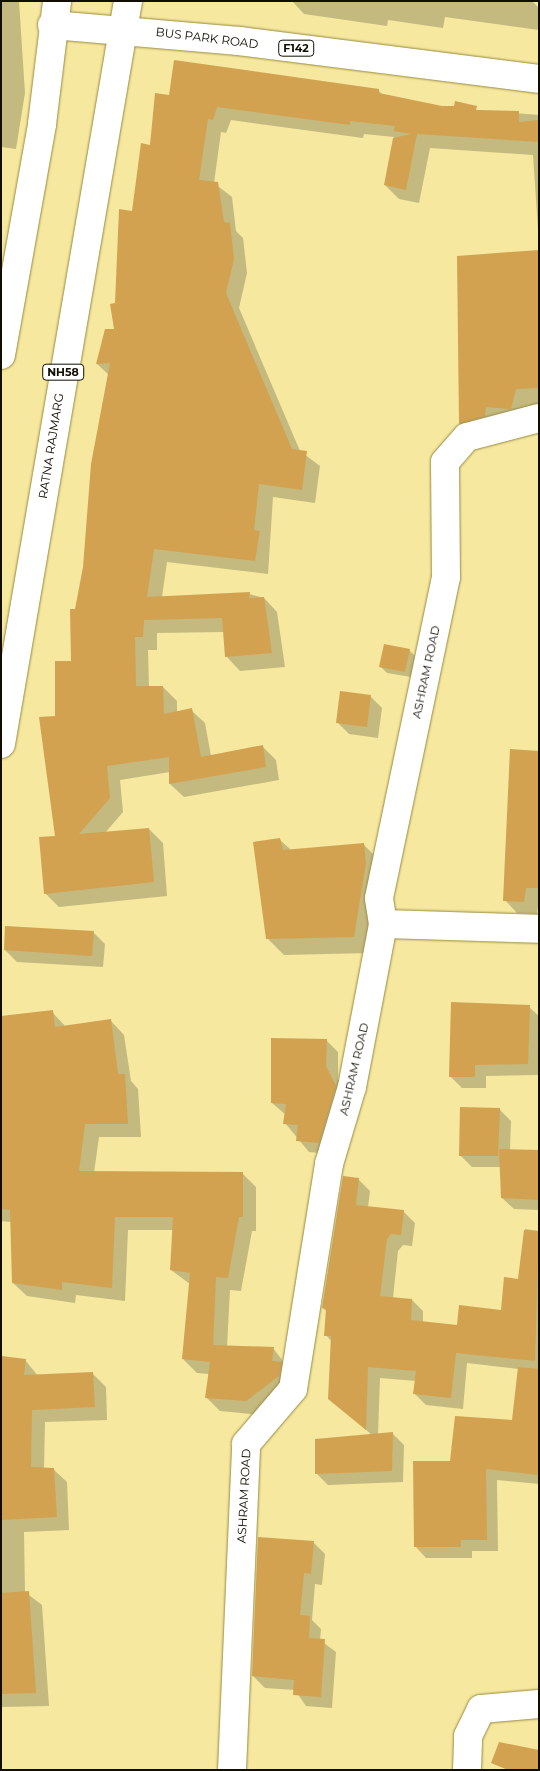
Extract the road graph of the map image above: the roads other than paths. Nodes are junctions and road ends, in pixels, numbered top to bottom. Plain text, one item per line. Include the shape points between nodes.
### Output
1 (128, 1) edge
2 (55, 13) edge
3 (123, 28) junction
4 (539, 79) edge
5 (1, 355) edge
6 (539, 418) edge
7 (1, 744) edge
8 (383, 924) junction
9 (539, 929) edge
10 (539, 1704) edge
11 (232, 1770) edge
12 (467, 1770) edge

1 - 3 main road, RATNA RAJMARG / NH58
2 - 3 main road, BUS PARK ROAD / F142
2 - 5 main road via 42,124
3 - 4 main road, BUS PARK ROAD / F142
3 - 7 main road, RATNA RAJMARG / NH58
6 - 8 main road, ASHRAM ROAD via 467,437 445,462 446,577 379,898
8 - 9 main road
8 - 11 main road, ASHRAM ROAD via 352,1087 329,1164 293,1389 246,1444
10 - 12 main road via 481,1709 468,1736

